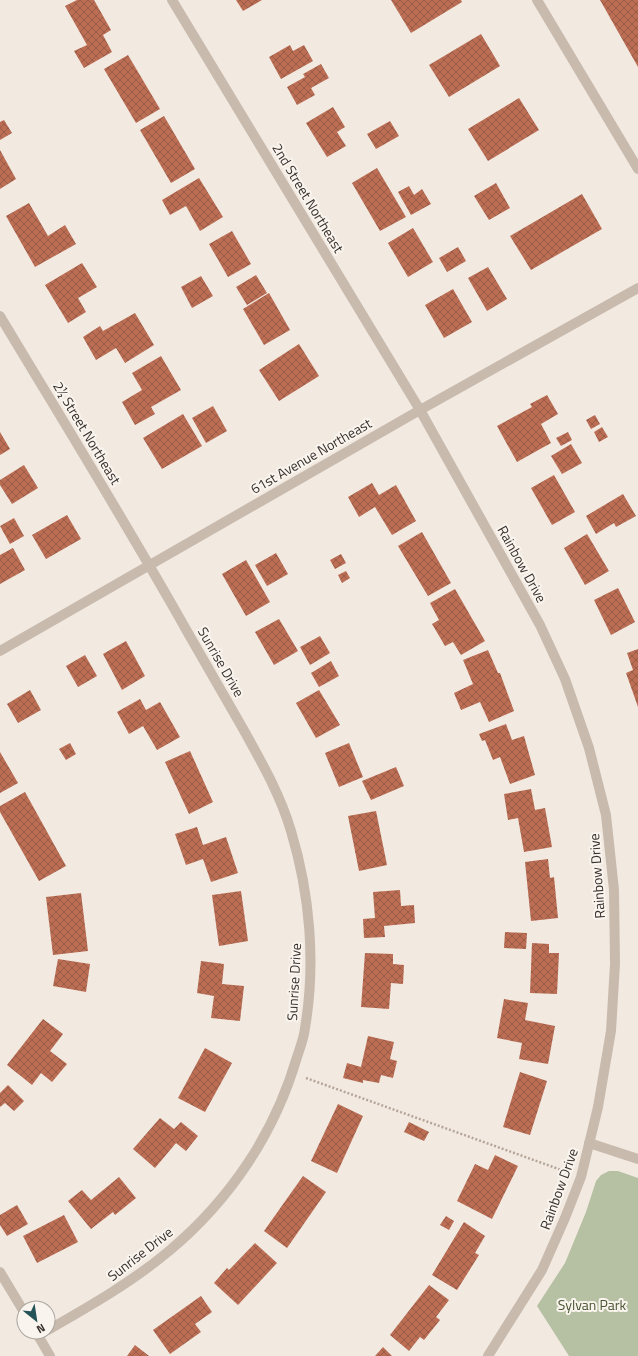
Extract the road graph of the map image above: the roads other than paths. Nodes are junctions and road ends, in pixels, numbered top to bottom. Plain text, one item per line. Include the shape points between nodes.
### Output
1 (172, 0) edge
2 (537, 0) edge
3 (638, 169) edge
4 (638, 288) edge
5 (0, 316) edge
6 (420, 410) junction
7 (150, 565) junction
8 (0, 651) edge
9 (589, 1143) junction
10 (638, 1159) edge
11 (0, 1272) edge
12 (17, 1300) edge
13 (56, 1326) edge
14 (43, 1340) edge
15 (50, 1356) edge
16 (488, 1356) edge

1 - 6 street, 2nd Street Northeast
2 - 3 street
4 - 6 street, 61st Avenue Northeast
5 - 7 street, 2½ Street Northeast
6 - 7 street, 61st Avenue Northeast
6 - 9 street, Rainbow Drive via 540,625 565,679 589,748 606,815 614,890 615,964 611,1031
7 - 8 street, 61st Avenue Northeast
7 - 13 street, Sunrise Drive via 272,780 291,829 304,879 310,935 305,1030 275,1117 248,1166 217,1206 163,1256 112,1294
9 - 10 street
9 - 16 street, Rainbow Drive via 581,1177 542,1270
11 - 12 street
14 - 15 street

